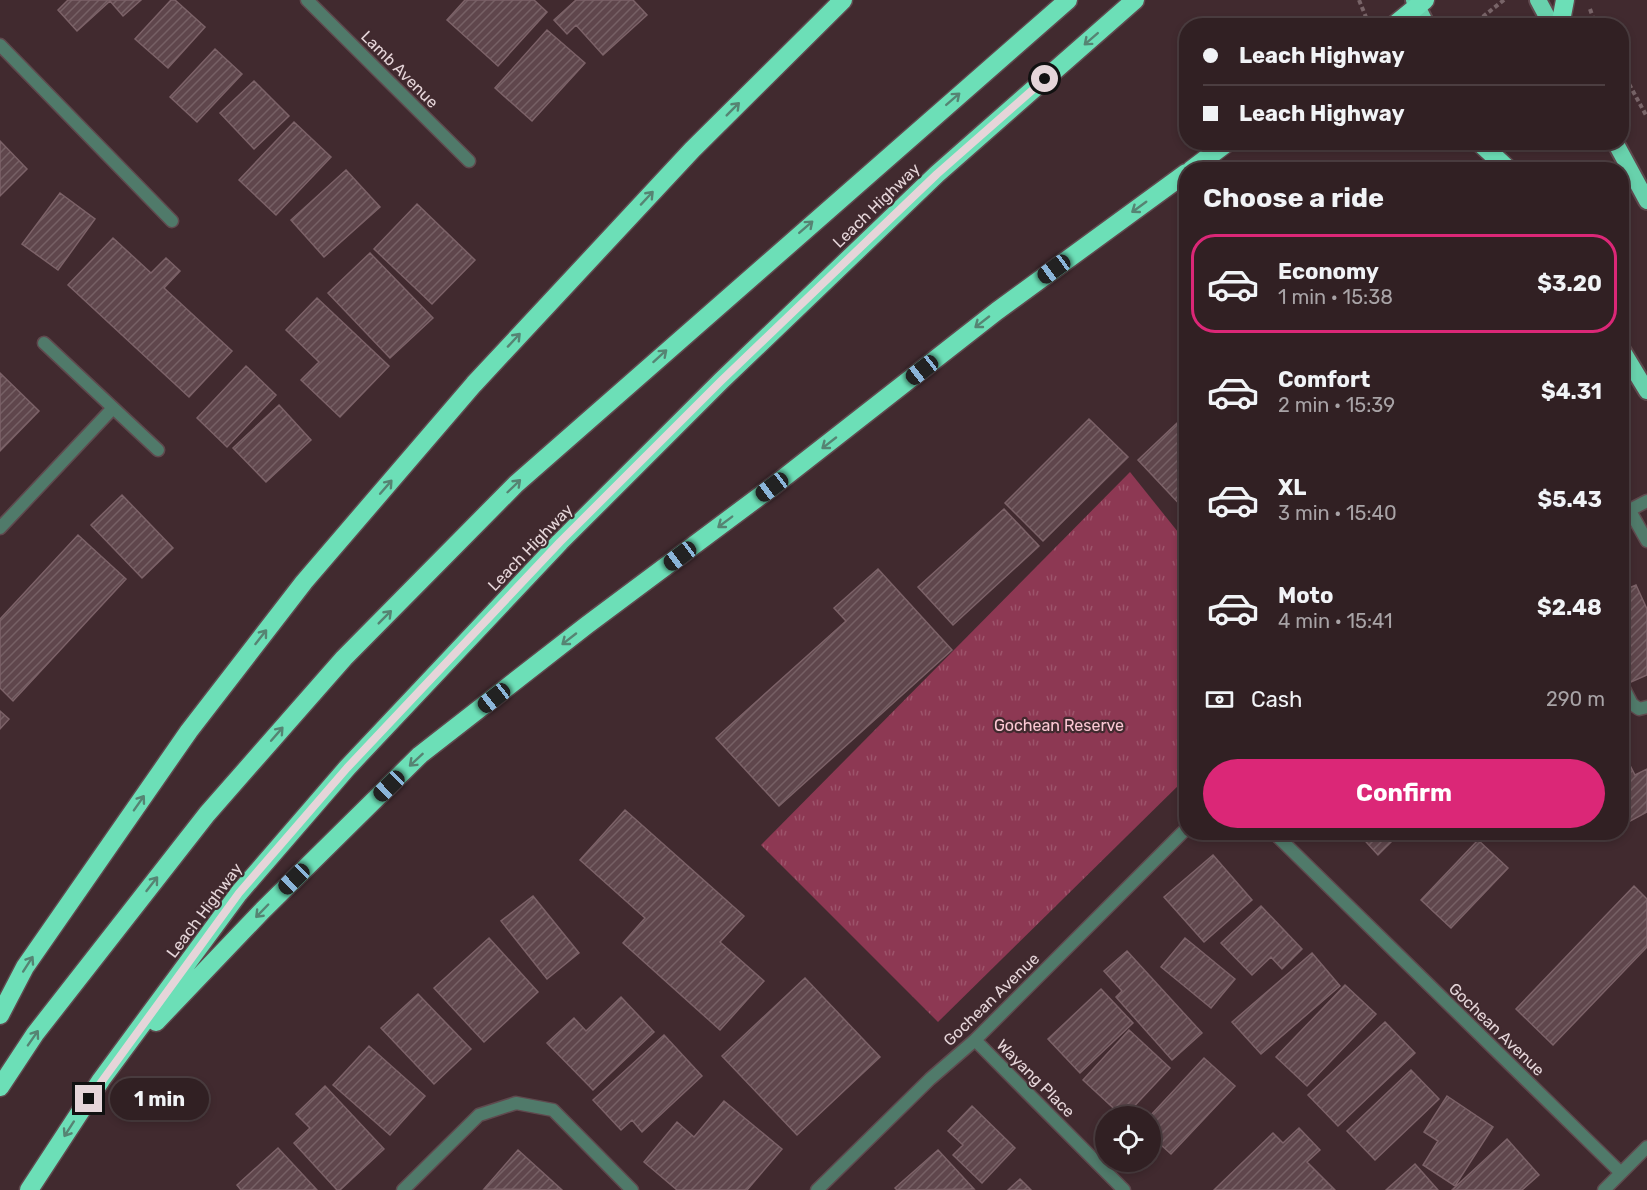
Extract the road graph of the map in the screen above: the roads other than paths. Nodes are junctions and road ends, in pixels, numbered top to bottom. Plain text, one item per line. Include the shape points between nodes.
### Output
1 (307, 0) edge
2 (843, 0) edge
3 (1068, 0) edge
4 (1135, 0) edge
5 (1538, 0) edge
6 (1565, 0) edge
7 (1418, 2) edge
8 (1401, 18) edge
9 (1424, 18) edge
10 (1548, 18) edge
11 (1562, 18) edge
12 (0, 45) edge
13 (1217, 150) edge
14 (1488, 150) edge
15 (469, 160) dead end
16 (1202, 162) edge
17 (1500, 162) edge
18 (1629, 168) edge
19 (1179, 178) edge
20 (1647, 201) edge
21 (172, 221) dead end
22 (44, 344) dead end
23 (1629, 361) edge
24 (1647, 391) edge
25 (113, 408) junction
26 (158, 450) dead end
27 (1647, 501) edge
28 (1629, 511) edge
29 (1629, 517) edge
30 (0, 528) edge
31 (1647, 541) edge
32 (1629, 699) edge
33 (1647, 708) edge
34 (1179, 836) edge
35 (1282, 840) edge
36 (0, 1015) edge
37 (975, 1040) junction
38 (101, 1080) junction
39 (0, 1087) edge
40 (1647, 1147) edge
41 (1621, 1173) junction
42 (29, 1190) edge
43 (403, 1190) edge
44 (632, 1190) edge
45 (817, 1190) edge
46 (1124, 1190) edge
47 (1605, 1190) edge

1 - 15 street, Lamb Avenue
36 -> 2 highway via 25,967 189,731 304,582 474,384 692,150
39 -> 3 highway, Leach Highway via 35,1034 207,813 352,650 516,484
4 -> 38 highway, Leach Highway via 937,174 560,542 347,768 247,884
5 - 10 highway
6 - 11 highway
7 - 8 highway
7 - 9 highway
12 - 21 street
13 - 16 highway
14 - 17 highway
18 - 20 highway
19 -> 38 highway via 997,311 420,755 263,910
22 - 25 street
23 - 24 highway
25 - 26 street
25 - 30 street
27 - 28 street
29 - 31 street
32 - 33 street via 1639,709
34 - 37 street, Gochean Avenue
35 - 41 street, Gochean Avenue
37 - 45 street, Gochean Avenue
37 - 46 street, Wayang Place
38 -> 42 highway, Leach Highway
40 - 41 street
41 - 47 street
43 - 44 street via 479,1115 516,1103 553,1110

